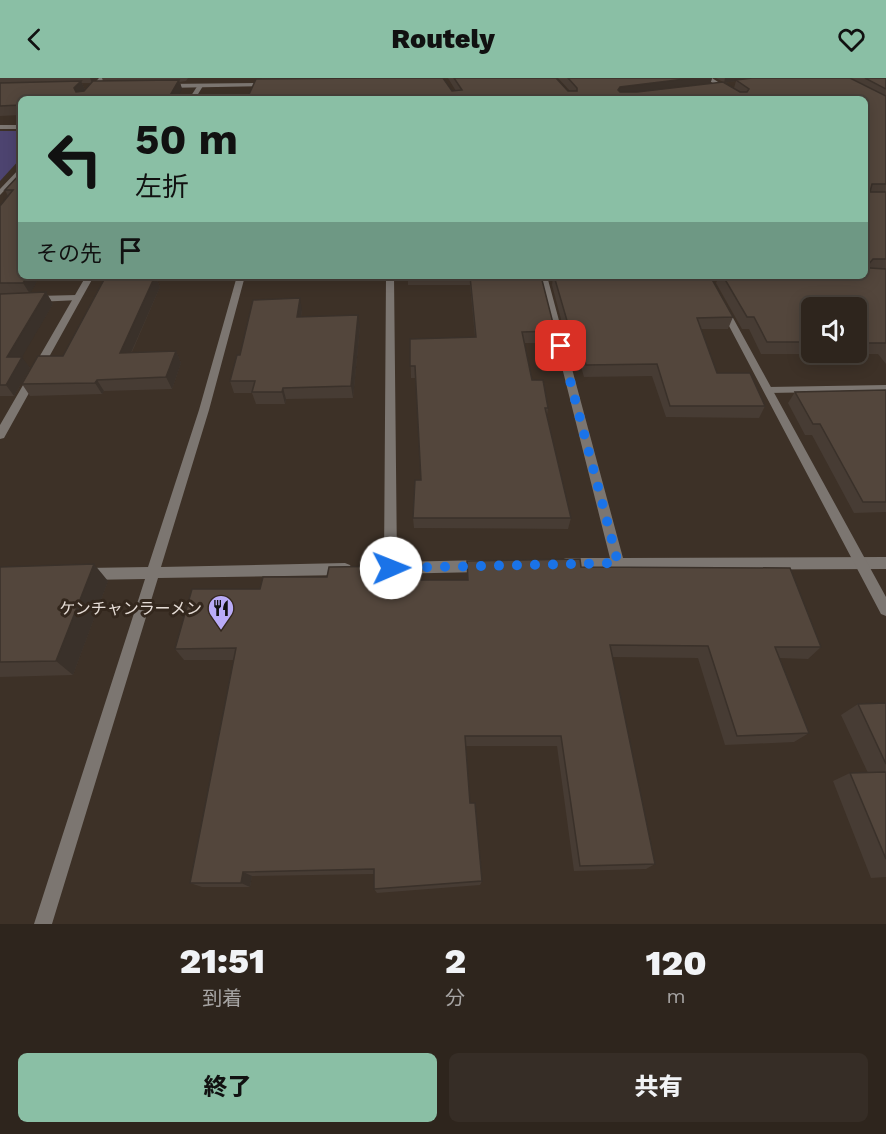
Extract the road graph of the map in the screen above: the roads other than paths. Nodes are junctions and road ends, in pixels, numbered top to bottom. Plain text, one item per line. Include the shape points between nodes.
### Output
1 (102, 78) edge
2 (708, 78) edge
3 (270, 85) edge
4 (732, 85) edge
5 (153, 86) edge
6 (200, 86) junction
7 (82, 87) edge
8 (94, 87) junction
9 (106, 87) edge
10 (722, 87) junction
11 (711, 88) edge
12 (86, 96) edge
13 (194, 96) edge
14 (736, 96) edge
15 (0, 127) edge
16 (18, 127) edge
17 (18, 172) edge
18 (0, 193) edge
19 (88, 279) edge
20 (240, 279) edge
21 (390, 279) edge
22 (548, 279) edge
23 (688, 279) edge
24 (733, 279) edge
25 (711, 285) edge
26 (77, 298) junction
27 (22, 300) edge
28 (886, 388) edge
29 (768, 390) junction
30 (12, 414) junction
31 (0, 415) edge
32 (0, 435) edge
33 (886, 562) edge
34 (618, 563) junction
35 (862, 563) junction
36 (546, 565) edge
37 (499, 566) edge
38 (391, 568) junction
39 (152, 573) junction
40 (70, 574) edge
41 (886, 610) edge
42 (43, 924) edge

1 - 8 street
2 - 10 street
3 - 6 street
4 - 10 street
5 - 6 street
6 - 13 street
7 - 8 street
8 - 9 street
8 - 12 street
10 - 11 street
10 - 14 street
15 - 16 street
17 - 18 street
19 - 26 street
20 - 39 street
21 - 38 street
22 - 34 street
23 - 25 street
24 - 25 street
25 - 29 street
26 - 27 street
26 - 30 street
28 - 29 street
29 - 35 street
30 - 31 street
30 - 32 street
33 - 35 street
34 - 35 street
34 - 36 street
35 - 41 street
37 - 38 street
38 - 39 street
39 - 40 street
39 - 42 street

